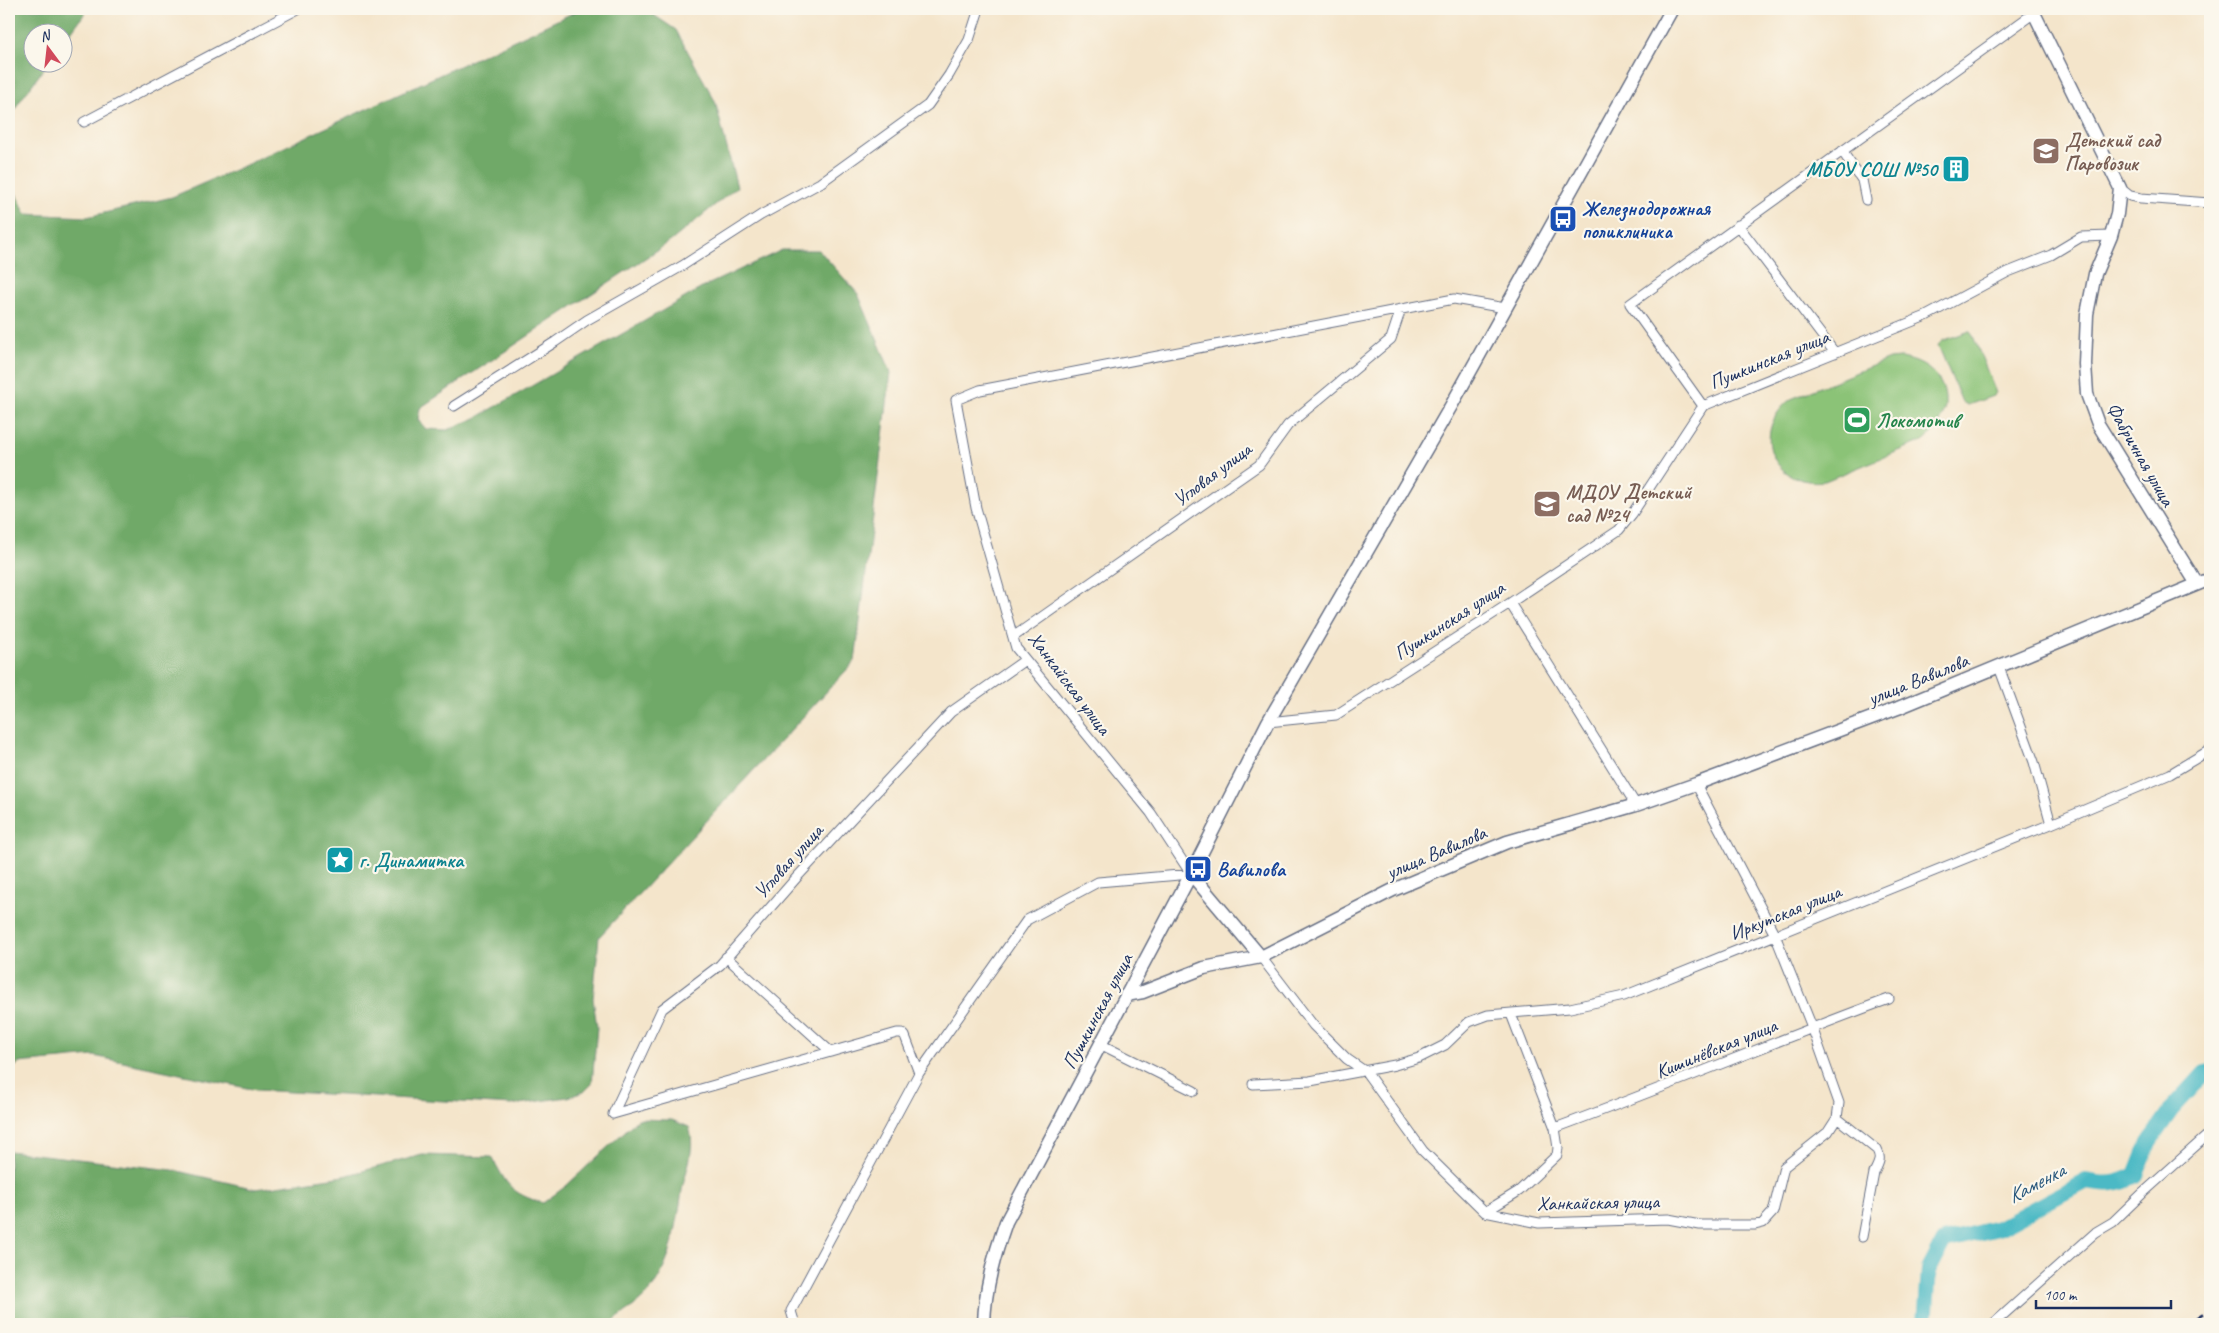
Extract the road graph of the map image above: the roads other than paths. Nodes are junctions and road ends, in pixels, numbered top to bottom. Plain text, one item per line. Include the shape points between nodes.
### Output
1 (298, 9) edge
2 (979, 9) edge
3 (1672, 9) edge
4 (2033, 11) edge
5 (84, 122) dead end
6 (1842, 151) junction
7 (2120, 188) junction
8 (1866, 200) dead end
9 (2210, 204) edge
10 (1738, 225) junction
11 (2111, 236) junction
12 (1505, 308) junction
13 (1401, 309) junction
14 (1835, 353) junction
15 (454, 406) dead end
16 (1703, 406) junction
17 (2210, 578) edge
18 (2197, 584) junction
19 (1510, 603) junction
20 (1012, 637) junction
21 (1025, 660) junction
22 (1999, 667) junction
23 (1268, 722) junction
24 (2210, 750) edge
25 (1696, 784) junction
26 (1636, 805) junction
27 (2051, 824) junction
28 (1190, 874) junction
29 (1775, 935) junction
30 (726, 957) junction
31 (1261, 957) junction
32 (1126, 995) junction
33 (1889, 999) dead end
34 (1511, 1014) junction
35 (1812, 1027) junction
36 (1100, 1044) junction
37 (831, 1052) junction
38 (1366, 1072) junction
39 (920, 1073) junction
40 (1253, 1084) dead end
41 (1194, 1091) dead end
42 (1837, 1118) junction
43 (1555, 1128) junction
44 (2210, 1133) edge
45 (1486, 1212) junction
46 (1862, 1237) dead end
47 (795, 1324) edge
48 (984, 1324) edge
49 (1993, 1324) edge

1 - 5 street
2 - 15 street via 969,40 928,105 820,183 587,320
3 - 12 main road, Пушкинская улица
4 - 6 street
4 - 7 main road
6 - 8 street via 1862,180
6 - 10 street
7 - 9 street via 2130,196 2141,198
7 - 11 main road, Фабричная улица
10 - 14 street
10 - 16 street via 1630,304
11 - 14 street, Пушкинская улица via 2081,237 1926,316
11 - 18 main road, Фабричная улица via 2095,274 2088,314 2087,394 2098,424
12 - 13 street via 1454,299
12 - 23 main road, Пушкинская улица
13 - 20 street, Угловая улица via 1392,339 1288,425 1259,465
13 - 20 street, Ханкайская улица via 980,390 956,400 976,508
14 - 16 street, Пушкинская улица
16 - 19 street, Пушкинская улица via 1619,530
17 - 18 main road, улица Вавилова
18 - 22 main road, улица Вавилова
19 - 23 street, Пушкинская улица via 1336,715
19 - 26 street
20 - 21 street, Ханкайская улица
21 - 28 street, Ханкайская улица via 1151,813
21 - 30 street, Угловая улица via 951,712
22 - 25 main road, улица Вавилова
22 - 27 street via 2034,762
23 - 28 main road, Пушкинская улица
24 - 27 street, Иркутская улица via 2170,774
25 - 26 main road, улица Вавилова
25 - 29 street
26 - 31 main road, улица Вавилова via 1507,842 1393,890
27 - 29 street, Иркутская улица
28 - 31 main road
28 - 32 main road, Пушкинская улица
28 - 39 street via 1098,882 1027,920
29 - 34 street, Иркутская улица via 1624,996 1570,1008
29 - 35 street
30 - 37 street
30 - 37 street, Угловая улица via 662,1009 613,1114
31 - 32 main road, улица Вавилова via 1204,968
31 - 38 street via 1313,1025 1347,1059
32 - 36 main road, Пушкинская улица
33 - 35 street, Кишинёвская улица
34 - 38 street, Иркутская улица via 1470,1022 1445,1045 1419,1058
34 - 43 street
35 - 42 street via 1838,1097
35 - 43 street, Кишинёвская улица via 1665,1088
36 - 41 street
36 - 48 main road, Пушкинская улица via 1006,1222 992,1261
37 - 39 street via 902,1032
38 - 40 street, Иркутская улица via 1310,1081
38 - 45 street via 1423,1151
39 - 47 street via 791,1311
42 - 45 street, Ханкайская улица via 1828,1132 1784,1167 1773,1212 1763,1223 1700,1225 1668,1219 1539,1223
42 - 46 street via 1879,1154
43 - 45 street via 1556,1155 1518,1191
44 - 49 street via 2113,1222 2096,1232

